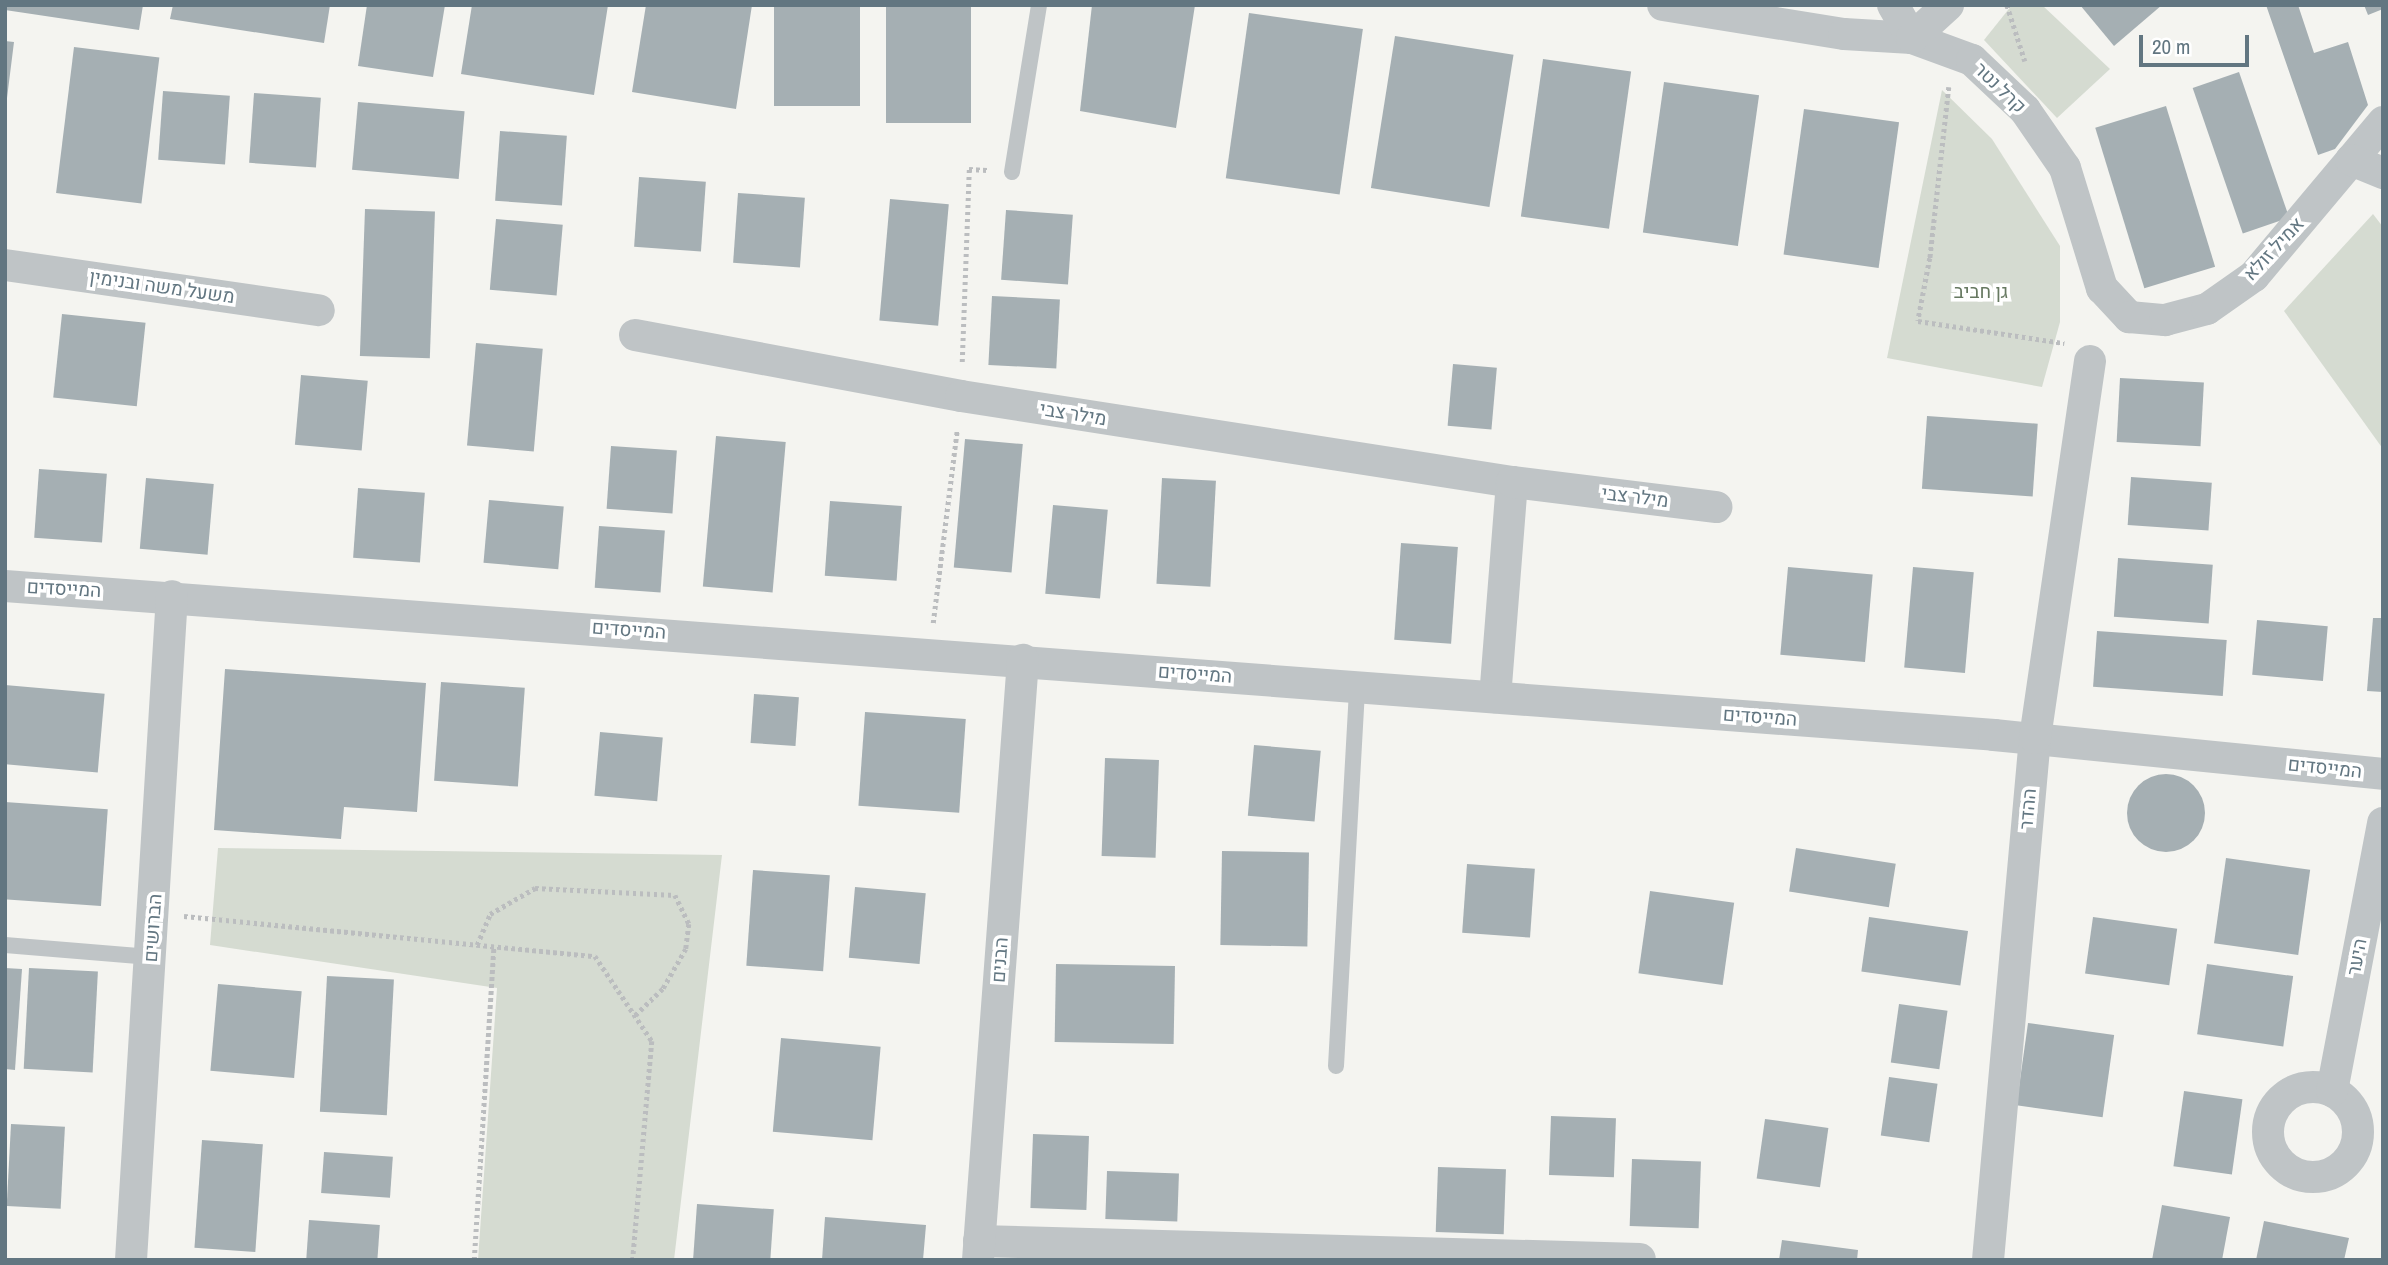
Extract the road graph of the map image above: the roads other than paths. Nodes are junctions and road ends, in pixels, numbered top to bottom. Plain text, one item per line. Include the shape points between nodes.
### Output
1 (1039, 5) edge
2 (1663, 5) edge
3 (1893, 5) edge
4 (1948, 5) edge
5 (1912, 38) junction
6 (2383, 122) edge
7 (2351, 160) junction
8 (1012, 172) dead end
9 (2383, 173) edge
10 (5, 265) edge
11 (2102, 288) joint
12 (319, 310) dead end
13 (635, 335) dead end
14 (2084, 353) road end
15 (1513, 482) junction
16 (1716, 507) dead end
17 (5, 586) edge
18 (172, 596) junction
19 (1023, 660) junction
20 (1357, 686) junction
21 (1495, 696) junction
22 (2035, 738) junction
23 (2383, 774) edge
24 (2383, 822) edge
25 (5, 945) edge
26 (151, 957) junction
27 (1336, 1066) dead end
28 (2332, 1091) dead end
29 (979, 1250) edge
30 (1640, 1259) edge
31 (131, 1260) edge
32 (1989, 1260) edge

1 - 8 lane
2 - 5 street, קרל נטר via 1844,34
3 - 5 street
4 - 5 street
5 - 11 street, קרל נטר via 1972,60 2025,110 2065,168
6 - 7 street, אמיל זולא
7 - 9 street
7 - 11 street, אמיל זולא via 2253,276 2207,309 2165,320 2129,317
10 - 12 street, משעל משה ובנימין
13 - 15 street, מילר צבי via 961,396
14 - 22 street, ההדר
15 - 16 street, מילר צבי
15 - 21 street
17 - 18 street, המייסדים
18 - 19 street, המייסדים
18 - 26 street, הברושים
19 - 20 street, המייסדים
19 - 29 street, הבנים
20 - 21 street, המייסדים
20 - 27 lane
21 - 22 street, המייסדים
22 - 23 street, המייסדים
22 - 32 street, ההדר
24 - 28 street, היער
25 - 26 lane
26 - 31 street, הברושים
29 - 30 street

